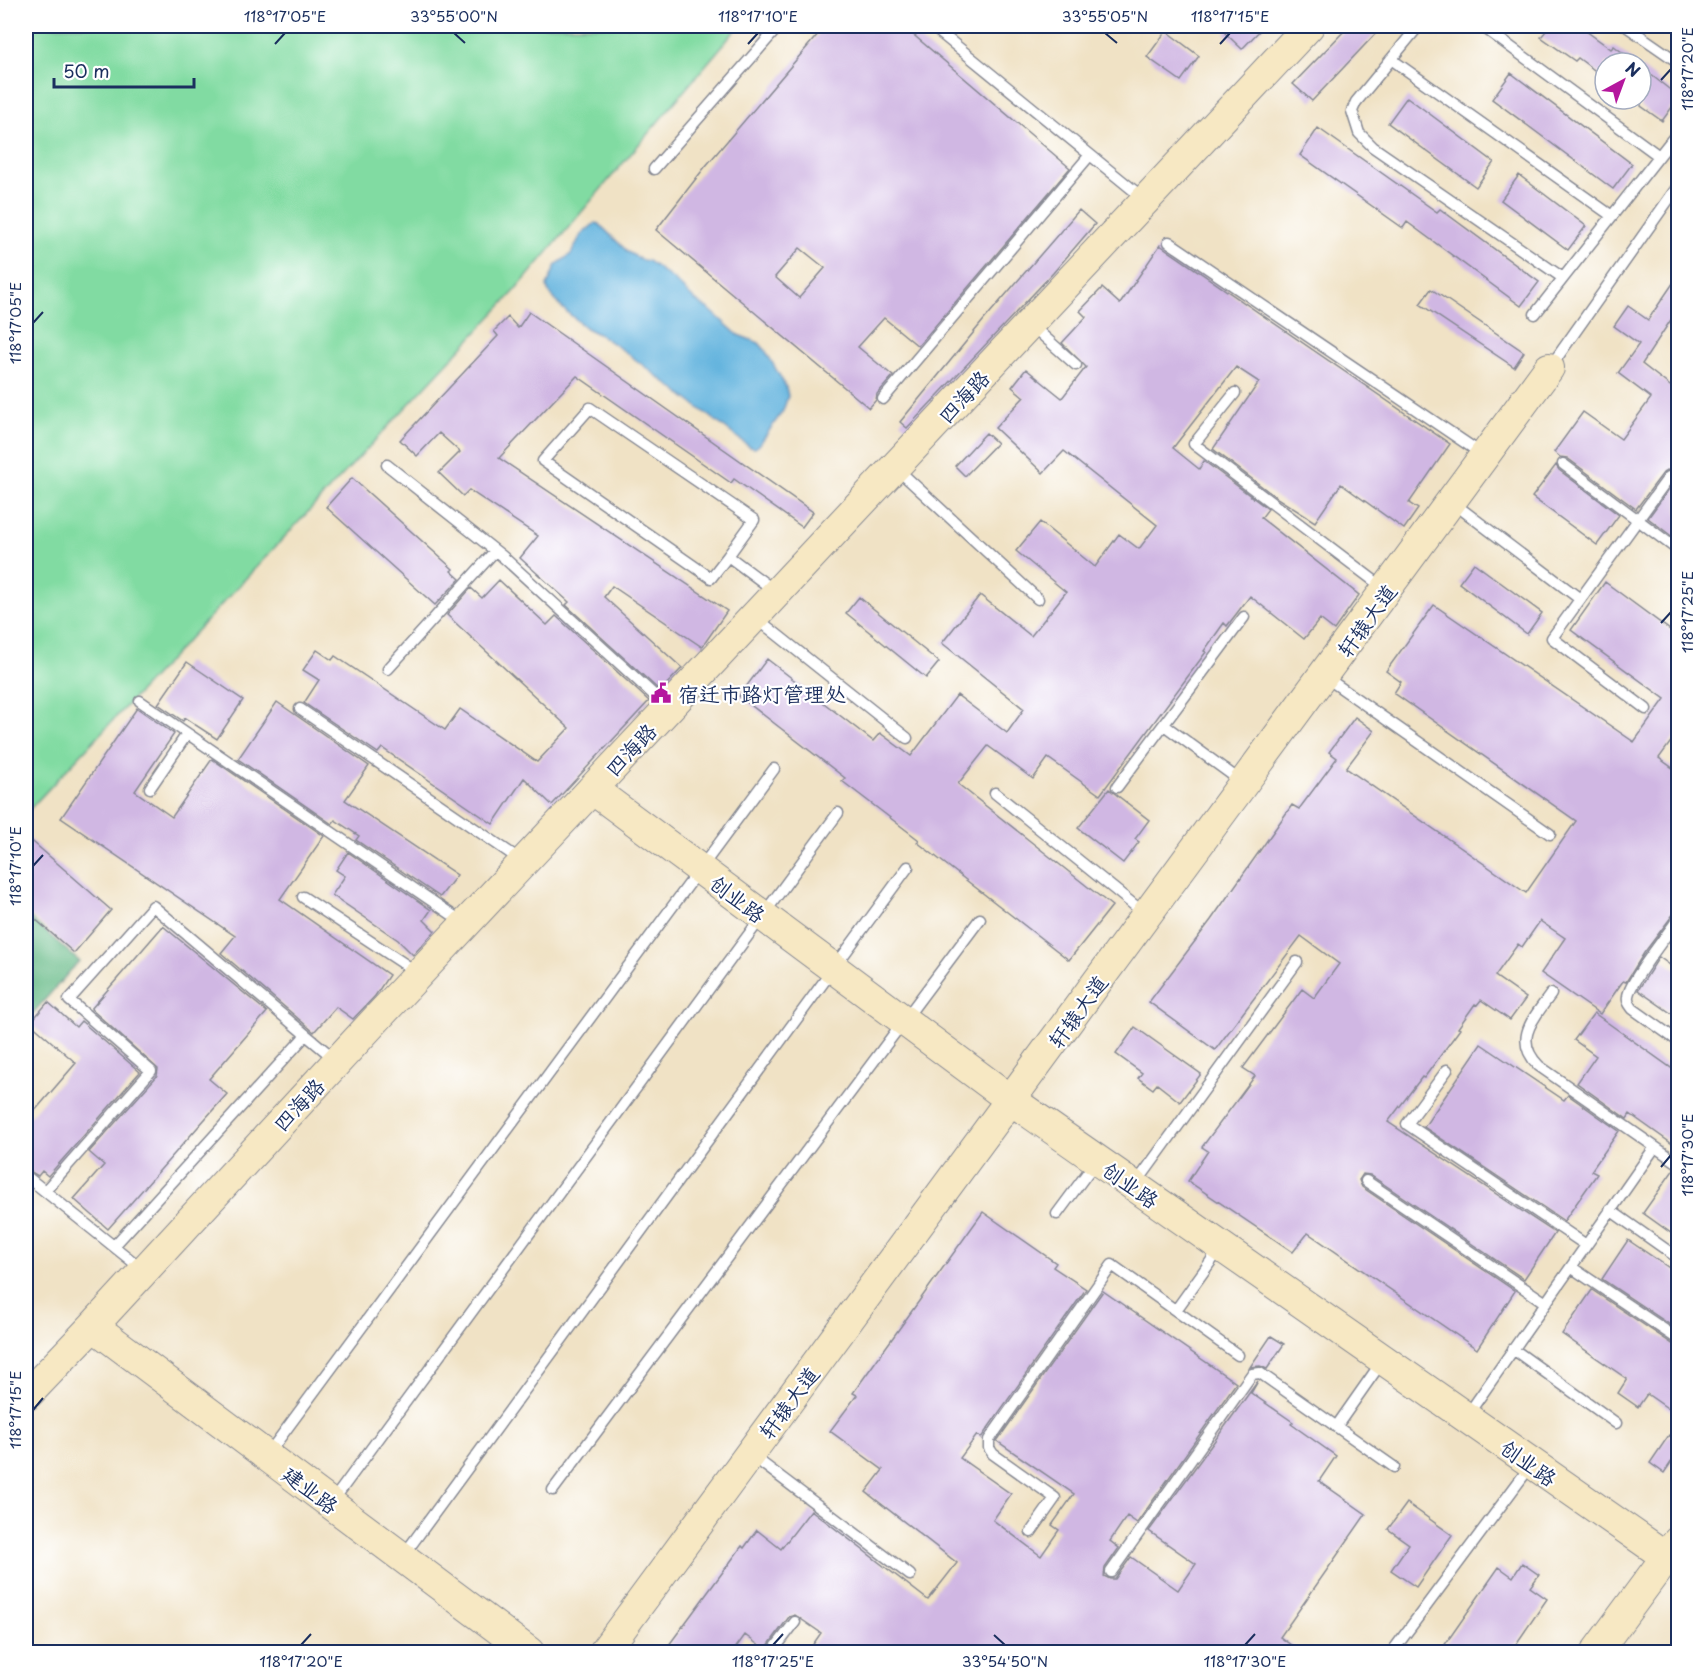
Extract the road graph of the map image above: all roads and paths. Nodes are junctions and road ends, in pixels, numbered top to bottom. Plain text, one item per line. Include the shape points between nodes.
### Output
1 (779, 26) edge
2 (932, 26) edge
3 (1309, 26) edge
4 (1482, 26) edge
5 (1626, 26) edge
6 (1415, 27) edge
7 (1391, 59) junction
8 (1678, 62) edge
9 (1678, 132) edge
10 (1090, 155) junction
11 (1659, 156) junction
12 (654, 169) dead end
13 (1678, 186) edge
14 (1146, 200) junction
15 (1612, 216) junction
16 (1169, 242) dead end
17 (1563, 278) junction
18 (1535, 314) dead end
19 (1030, 324) junction
20 (1076, 365) dead end
21 (1549, 368) joint
22 (1235, 393) dead end
23 (883, 399) dead end
24 (1486, 457) junction
25 (1563, 464) dead end
26 (387, 465) dead end
27 (895, 467) junction
28 (1669, 477) dead end
29 (1452, 502) junction
30 (1638, 520) junction
31 (1678, 550) edge
32 (495, 551) junction
33 (728, 555) junction
34 (1387, 590) junction
35 (777, 593) junction
36 (1038, 599) dead end
37 (1580, 599) junction
38 (755, 617) junction
39 (1244, 617) dead end
40 (388, 669) dead end
41 (1324, 676) junction
42 (140, 702) dead end
43 (669, 708) junction
44 (300, 709) dead end
45 (1646, 709) dead end
46 (1164, 725) junction
47 (188, 734) junction
48 (907, 738) dead end
49 (774, 769) dead end
50 (1245, 784) junction
51 (1117, 787) dead end
52 (150, 788) dead end
53 (592, 789) junction
54 (995, 793) dead end
55 (838, 813) dead end
56 (1550, 834) dead end
57 (524, 862) junction
58 (909, 867) dead end
59 (700, 870) junction
60 (303, 897) dead end
61 (763, 916) junction
62 (1147, 916) junction
63 (980, 919) dead end
64 (1678, 919) edge
65 (465, 924) junction
66 (1297, 962) dead end
67 (834, 969) junction
68 (419, 973) junction
69 (1551, 994) dead end
70 (904, 1021) junction
71 (306, 1035) junction
72 (1678, 1041) edge
73 (338, 1061) junction
74 (1447, 1071) dead end
75 (1011, 1100) junction
76 (1655, 1147) junction
77 (1097, 1160) junction
78 (1678, 1163) edge
79 (26, 1176) edge
80 (1366, 1180) dead end
81 (1135, 1186) junction
82 (45, 1191) junction
83 (1610, 1210) junction
84 (1057, 1214) dead end
85 (1586, 1245) junction
86 (114, 1246) junction
87 (1221, 1247) junction
88 (1678, 1258) edge
89 (1571, 1267) junction
90 (144, 1271) junction
91 (1546, 1303) junction
92 (1176, 1310) junction
93 (93, 1326) junction
94 (1678, 1340) edge
95 (1514, 1349) junction
96 (1238, 1355) dead end
97 (1383, 1359) junction
98 (26, 1396) edge
99 (1466, 1417) junction
100 (1616, 1423) dead end
101 (1336, 1427) junction
102 (750, 1454) junction
103 (267, 1456) junction
104 (1533, 1464) junction
105 (1394, 1467) dead end
106 (553, 1490) dead end
107 (331, 1504) junction
108 (1031, 1532) dead end
109 (1674, 1554) edge
110 (402, 1558) junction
111 (1111, 1572) dead end
112 (910, 1575) dead end
113 (795, 1622) dead end
114 (529, 1653) edge
115 (604, 1653) edge
116 (772, 1653) edge
117 (1392, 1653) edge
118 (1596, 1653) edge

1 - 12 lane
2 - 10 lane
3 - 14 street, 四海路
4 - 11 lane
5 - 8 lane
6 - 7 lane
7 - 15 lane
7 - 17 lane via 1352,111 1359,133 1373,147
9 - 11 lane
10 - 14 lane
10 - 23 lane
11 - 15 lane
13 - 21 lane
14 - 19 street, 四海路
15 - 17 lane
16 - 24 lane
17 - 18 lane
19 - 20 lane
19 - 27 street, 四海路
21 - 24 street, 轩辕大道
22 - 34 lane via 1194,444
24 - 29 street, 轩辕大道
25 - 30 lane
26 - 32 lane
27 - 35 street, 四海路
27 - 36 lane
28 - 30 lane
29 - 34 street, 轩辕大道
29 - 37 lane
30 - 31 lane
30 - 37 lane
32 - 40 lane
32 - 43 lane
33 - 33 lane via 711,578 543,461 590,408 754,520
33 - 35 lane
34 - 41 street, 轩辕大道
35 - 38 street, 四海路
37 - 45 lane via 1552,638
38 - 43 street, 四海路
38 - 48 lane
39 - 46 lane
41 - 50 street, 轩辕大道
41 - 56 lane
42 - 47 lane
43 - 53 street, 四海路
44 - 57 lane
46 - 50 lane
46 - 51 lane
47 - 52 lane
47 - 65 lane
49 - 59 lane
50 - 62 street, 轩辕大道
53 - 57 street, 四海路
53 - 59 street, 创业路
54 - 62 lane
55 - 61 lane
57 - 65 street, 四海路
58 - 67 lane
59 - 61 street, 创业路
59 - 103 lane
60 - 68 lane
61 - 67 street, 创业路
61 - 107 lane
62 - 75 street, 轩辕大道
63 - 70 lane
64 - 72 lane via 1635,981 1628,1004
65 - 68 street, 四海路
66 - 81 lane
67 - 70 street, 创业路
67 - 110 lane
68 - 73 street, 四海路
69 - 76 lane via 1526,1031 1532,1058
70 - 75 street, 创业路
70 - 106 lane
71 - 73 lane
71 - 82 lane via 153,906 69,1000 151,1071
71 - 86 lane
73 - 90 street, 四海路
74 - 85 lane via 1407,1124
75 - 77 street, 创业路
75 - 102 street, 轩辕大道
76 - 78 lane
76 - 83 lane
77 - 81 street, 创业路
77 - 84 lane
79 - 82 lane
80 - 91 lane
81 - 87 street, 创业路
82 - 86 lane
83 - 85 lane
83 - 88 lane
85 - 89 lane
86 - 90 lane
87 - 92 lane
87 - 97 street, 创业路
89 - 91 lane
89 - 94 lane
90 - 93 street, 四海路
91 - 95 lane
92 - 96 lane
92 - 108 lane via 1112,1265 989,1440 993,1454 1055,1498
93 - 98 street, 四海路
93 - 103 street, 建业路
95 - 99 lane
95 - 100 lane
97 - 99 street, 创业路
97 - 101 lane
99 - 104 street, 创业路
101 - 105 lane
101 - 111 lane via 1260,1373 1252,1374
102 - 112 lane
102 - 115 street, 轩辕大道
103 - 107 street, 建业路
104 - 109 street, 创业路
104 - 117 lane
107 - 110 street, 建业路
109 - 118 street
110 - 114 street, 建业路
113 - 116 lane

